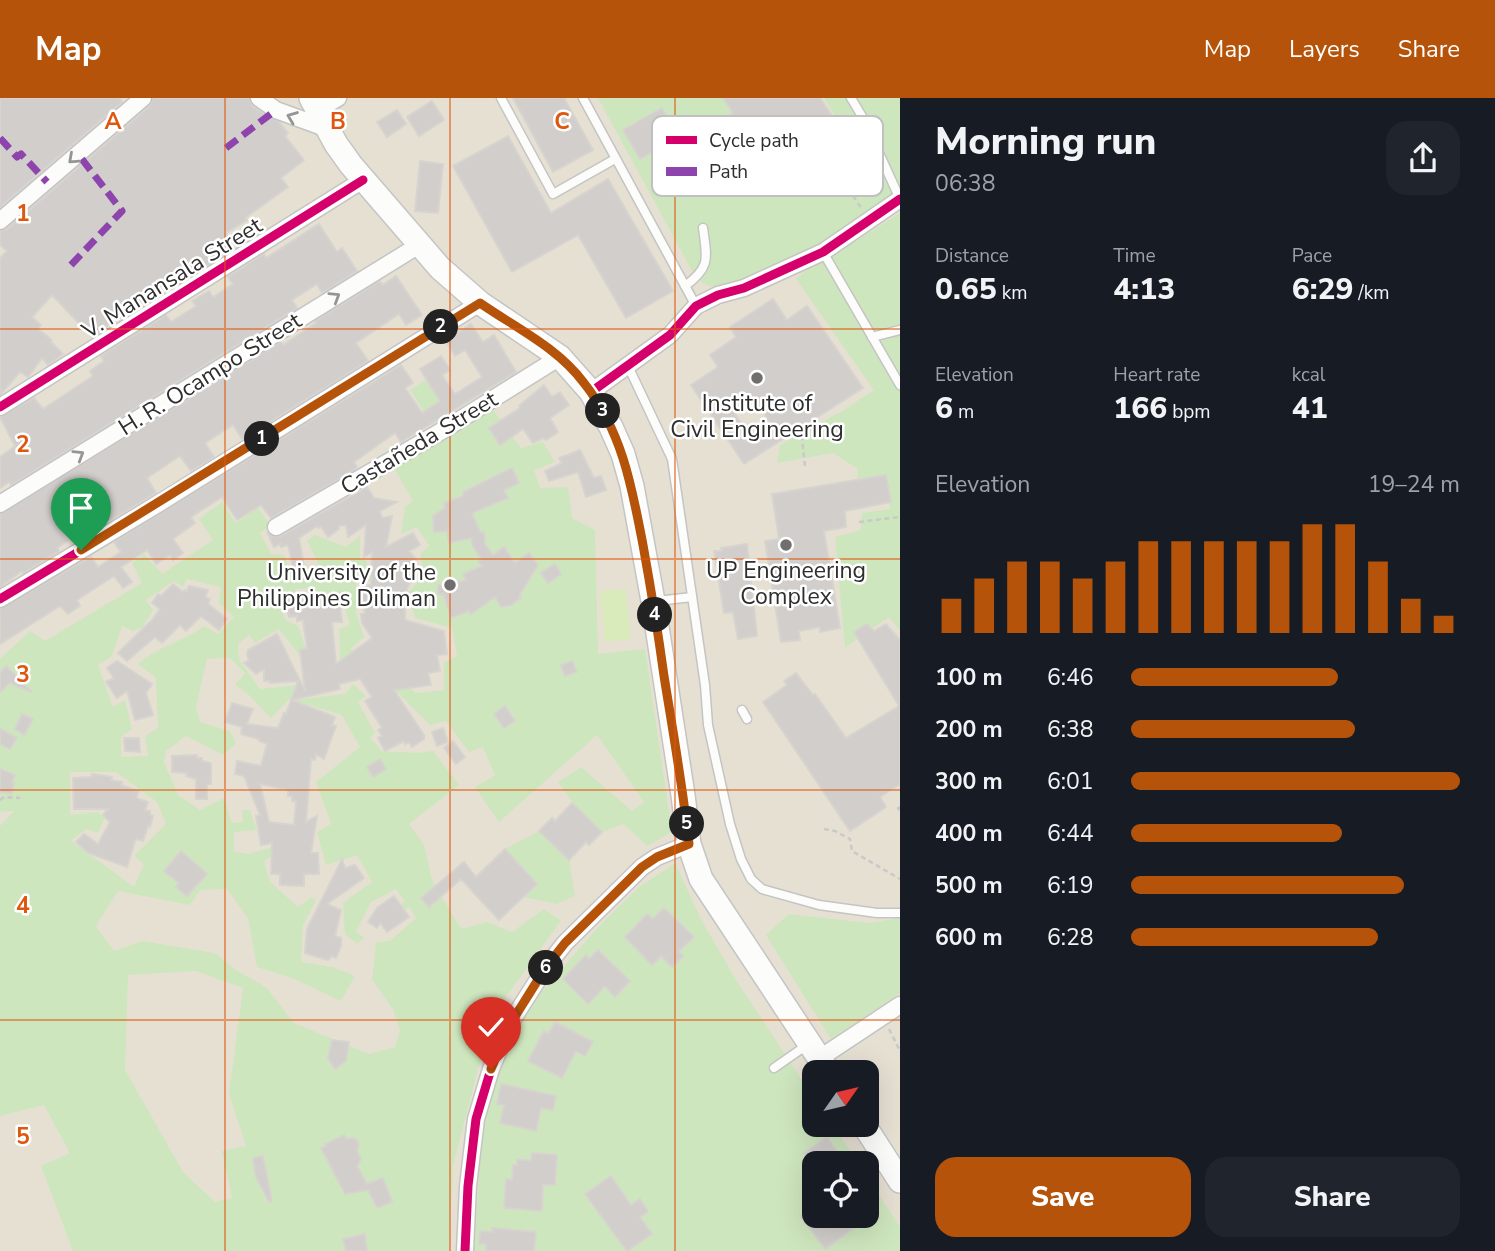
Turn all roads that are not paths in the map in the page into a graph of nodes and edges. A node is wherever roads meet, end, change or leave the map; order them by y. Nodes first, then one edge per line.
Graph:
1 (143, 98) edge
2 (259, 98) edge
3 (338, 98) edge
4 (501, 98) edge
5 (583, 98) edge
6 (851, 98) edge
7 (319, 112) edge
8 (862, 116) edge
9 (615, 159) junction
10 (883, 162) edge
11 (363, 180) junction
12 (900, 200) edge
13 (0, 221) edge
14 (704, 228) dead end
15 (419, 245) junction
16 (823, 252) junction
17 (685, 286) junction
18 (480, 303) junction
19 (696, 306) junction
20 (900, 330) edge
21 (872, 337) junction
22 (560, 357) junction
23 (628, 366) junction
24 (900, 385) edge
25 (591, 392) junction
26 (0, 407) edge
27 (0, 504) edge
28 (276, 527) dead end
29 (692, 597) junction
30 (0, 599) edge
31 (653, 601) junction
32 (742, 710) dead end
33 (747, 719) dead end
34 (689, 844) junction
35 (900, 913) edge
36 (900, 1005) edge
37 (820, 1058) edge
38 (774, 1068) dead end
39 (872, 1138) edge
40 (900, 1181) edge
41 (465, 1251) edge

1 -> 13 street
7 -> 2 street
3 - 7 street
4 - 9 lane
5 - 9 lane
6 - 8 lane
7 - 11 main road
9 - 17 lane
10 - 12 lane
11 - 15 main road
11 - 26 street, V. Manansala Street
12 - 16 street
14 - 17 lane
15 - 18 main road
27 -> 15 street, H. R. Ocampo Street
16 - 19 street
16 - 21 lane
17 - 19 lane
18 - 22 main road
18 - 30 street
19 - 23 street
20 - 21 lane
21 - 24 lane
22 - 25 main road
22 - 28 street, Castañeda Street
23 - 25 street
23 - 29 lane
25 - 31 main road
29 - 31 lane
29 - 35 lane
31 - 34 main road
32 - 33 lane
34 - 37 main road
34 - 41 street
36 - 37 street
37 - 38 lane
39 - 40 main road

